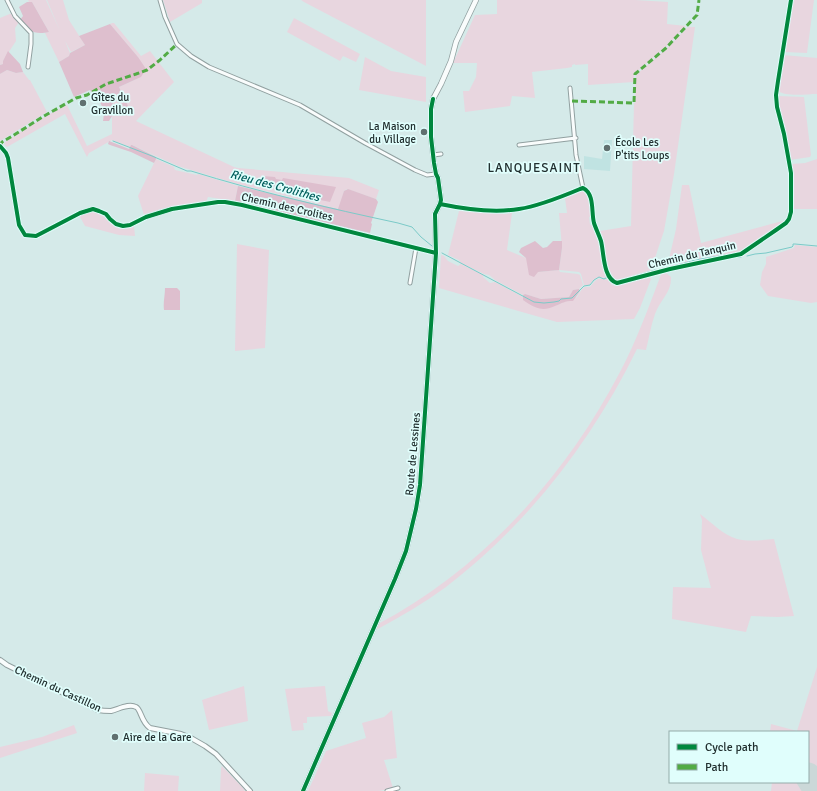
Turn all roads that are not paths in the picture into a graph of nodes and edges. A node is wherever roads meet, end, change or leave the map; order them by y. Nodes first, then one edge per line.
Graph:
1 (7, 0) edge
2 (160, 0) edge
3 (476, 0) edge
4 (792, 0) edge
5 (28, 67) dead end
6 (570, 88) dead end
7 (576, 138) junction
8 (519, 145) dead end
9 (0, 146) edge
10 (441, 154) dead end
11 (433, 155) junction
12 (436, 174) junction
13 (583, 188) junction
14 (440, 204) junction
15 (416, 248) junction
16 (436, 253) junction
17 (410, 283) dead end
18 (0, 660) edge
19 (398, 788) dead end
20 (250, 791) edge
21 (303, 791) edge
22 (387, 791) edge

1 - 5 street
2 - 12 street
3 - 11 main road, Route de Lessines
4 - 13 street, Chemin du Tanquin
6 - 7 street
7 - 8 street
7 - 13 street
9 - 15 street, Chemin des Crolites
10 - 11 street
11 - 12 main road, Route de Lessines
12 - 14 main road, Route de Lessines
13 - 14 street
14 - 16 main road, Route de Lessines
15 - 16 street, Chemin des Crolites
15 - 17 street
16 - 21 main road, Route de Lessines
18 - 20 street, Chemin du Castillon
19 - 22 street

